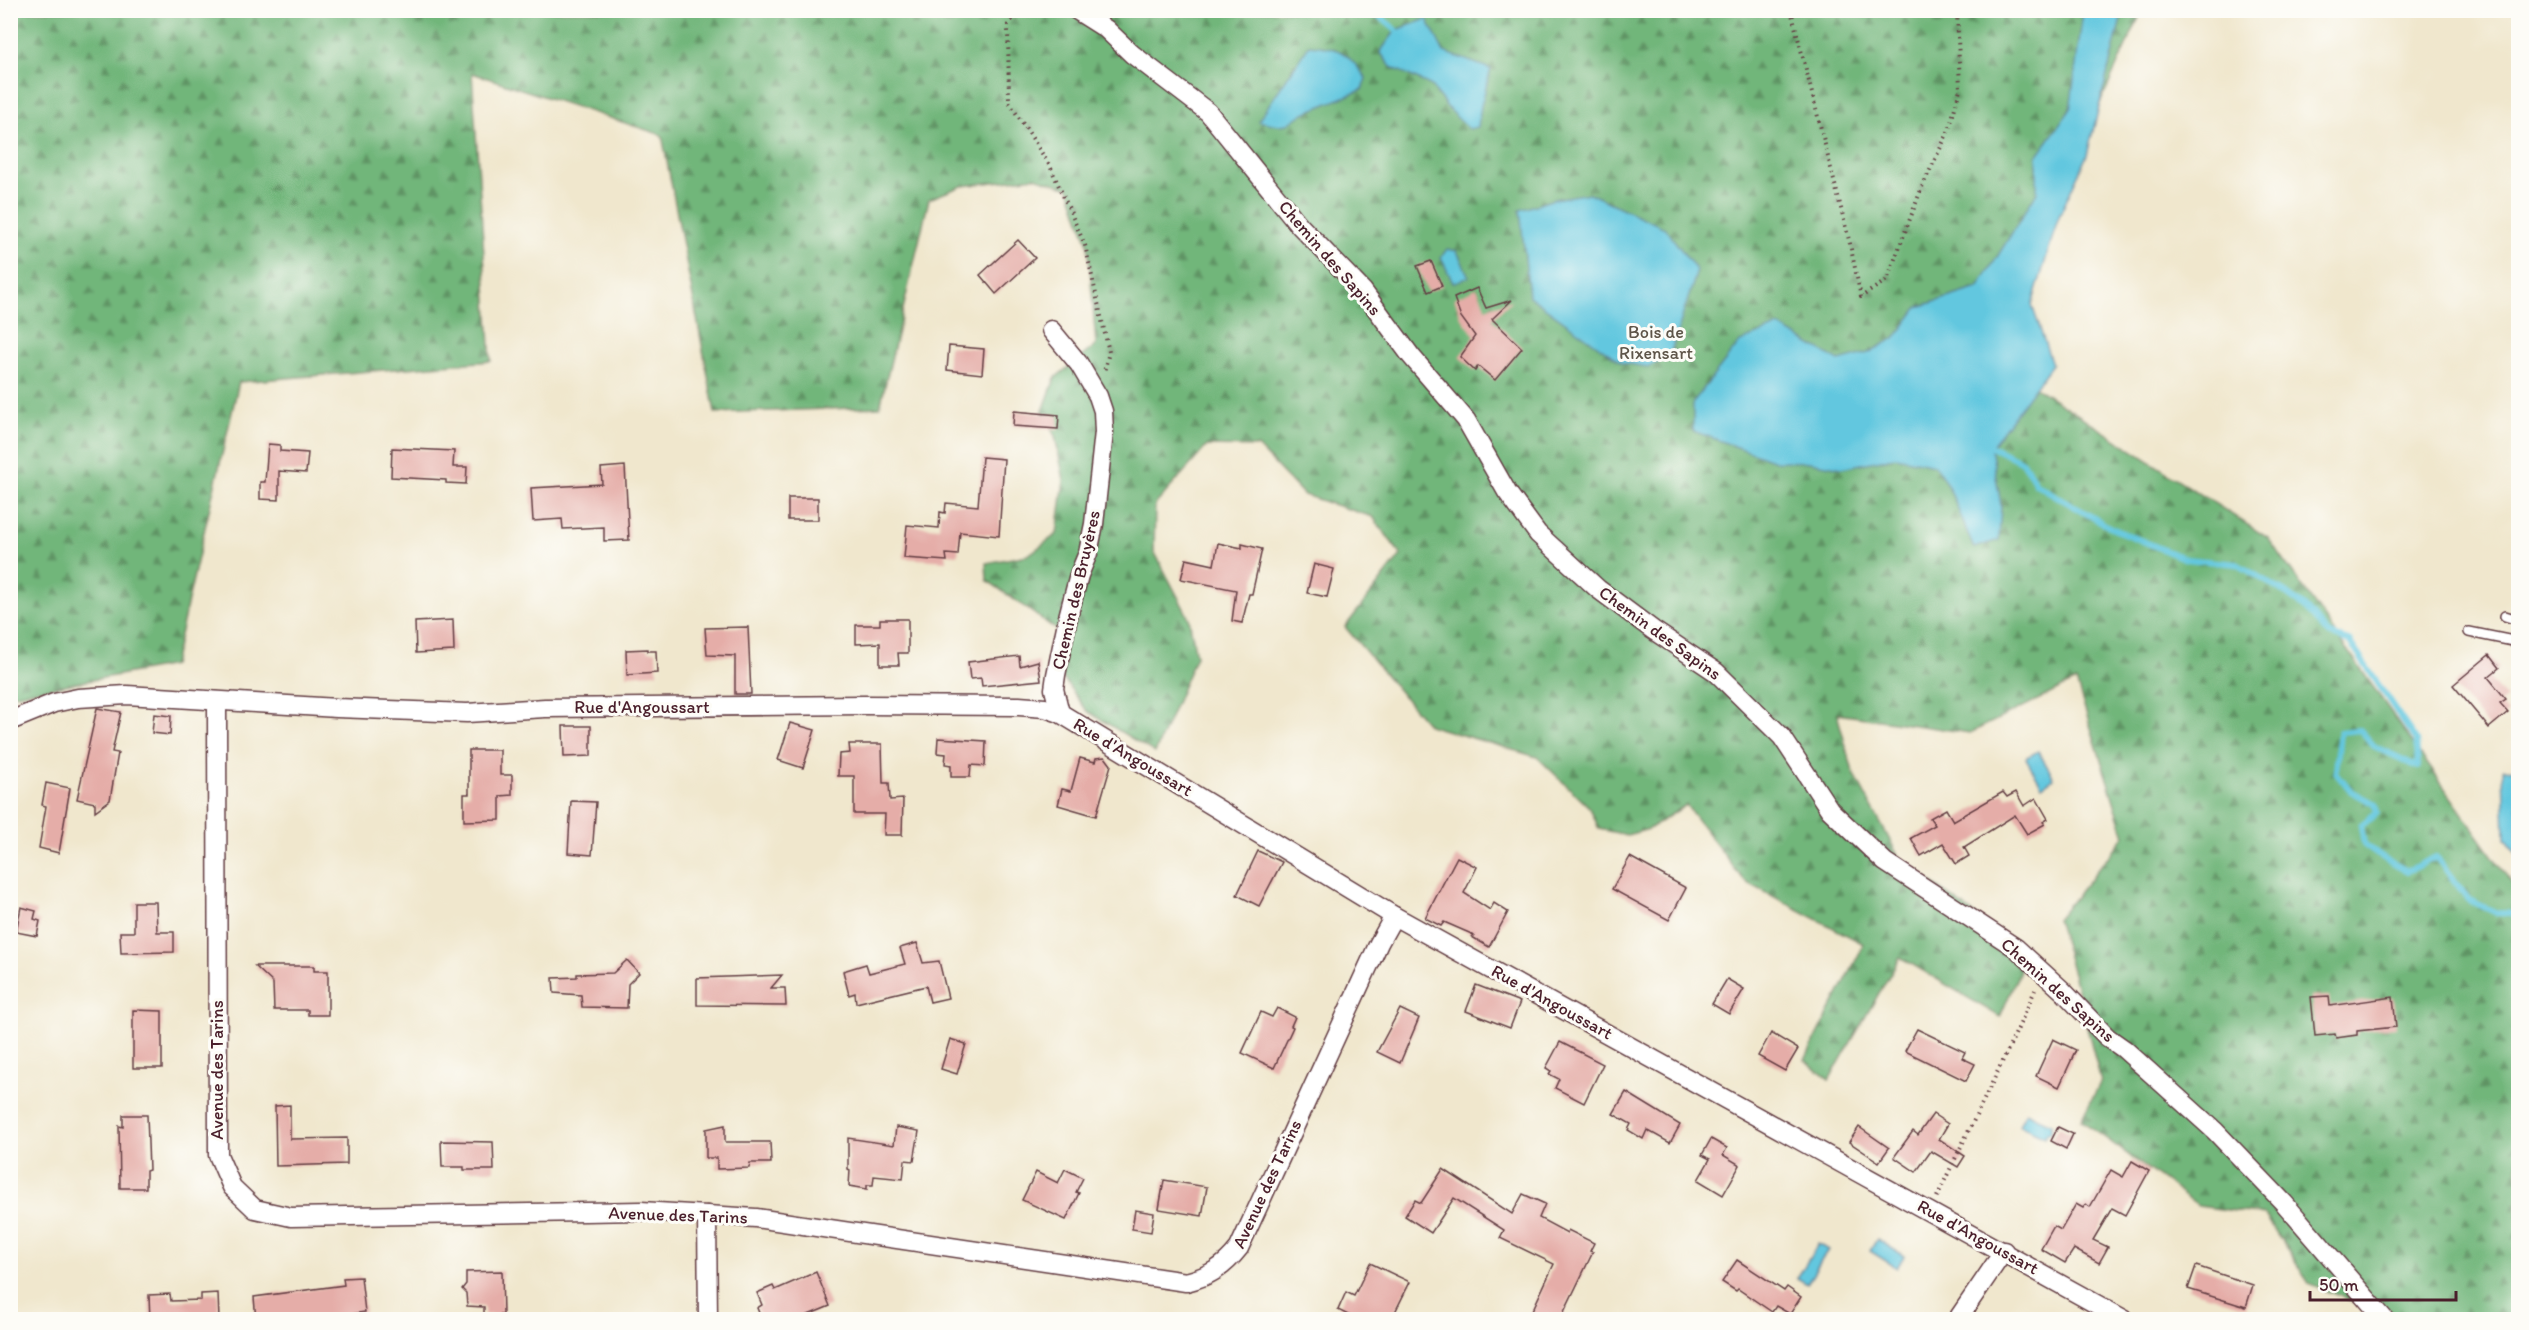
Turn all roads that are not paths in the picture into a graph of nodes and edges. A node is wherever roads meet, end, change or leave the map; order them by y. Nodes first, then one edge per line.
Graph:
1 (1076, 10) edge
2 (1051, 330) dead end
3 (2505, 616) dead end
4 (2518, 620) edge
5 (2469, 632) dead end
6 (2518, 642) edge
7 (217, 701) junction
8 (1060, 713) junction
9 (10, 721) edge
10 (1394, 916) junction
11 (707, 1215) junction
12 (2004, 1251) junction
13 (708, 1320) edge
14 (1957, 1320) edge
15 (2125, 1320) edge
16 (2385, 1320) edge

1 - 16 street, Chemin des Sapins
2 - 8 street, Chemin des Bruyères
3 - 4 lane
5 - 6 lane
7 - 8 street, Rue d'Angoussart
7 - 9 street, Rue d'Angoussart
7 - 11 street, Avenue des Tarins
8 - 10 street, Rue d'Angoussart
10 - 11 street, Avenue des Tarins
10 - 12 street, Rue d'Angoussart
11 - 13 street
12 - 14 street
12 - 15 street, Rue d'Angoussart

